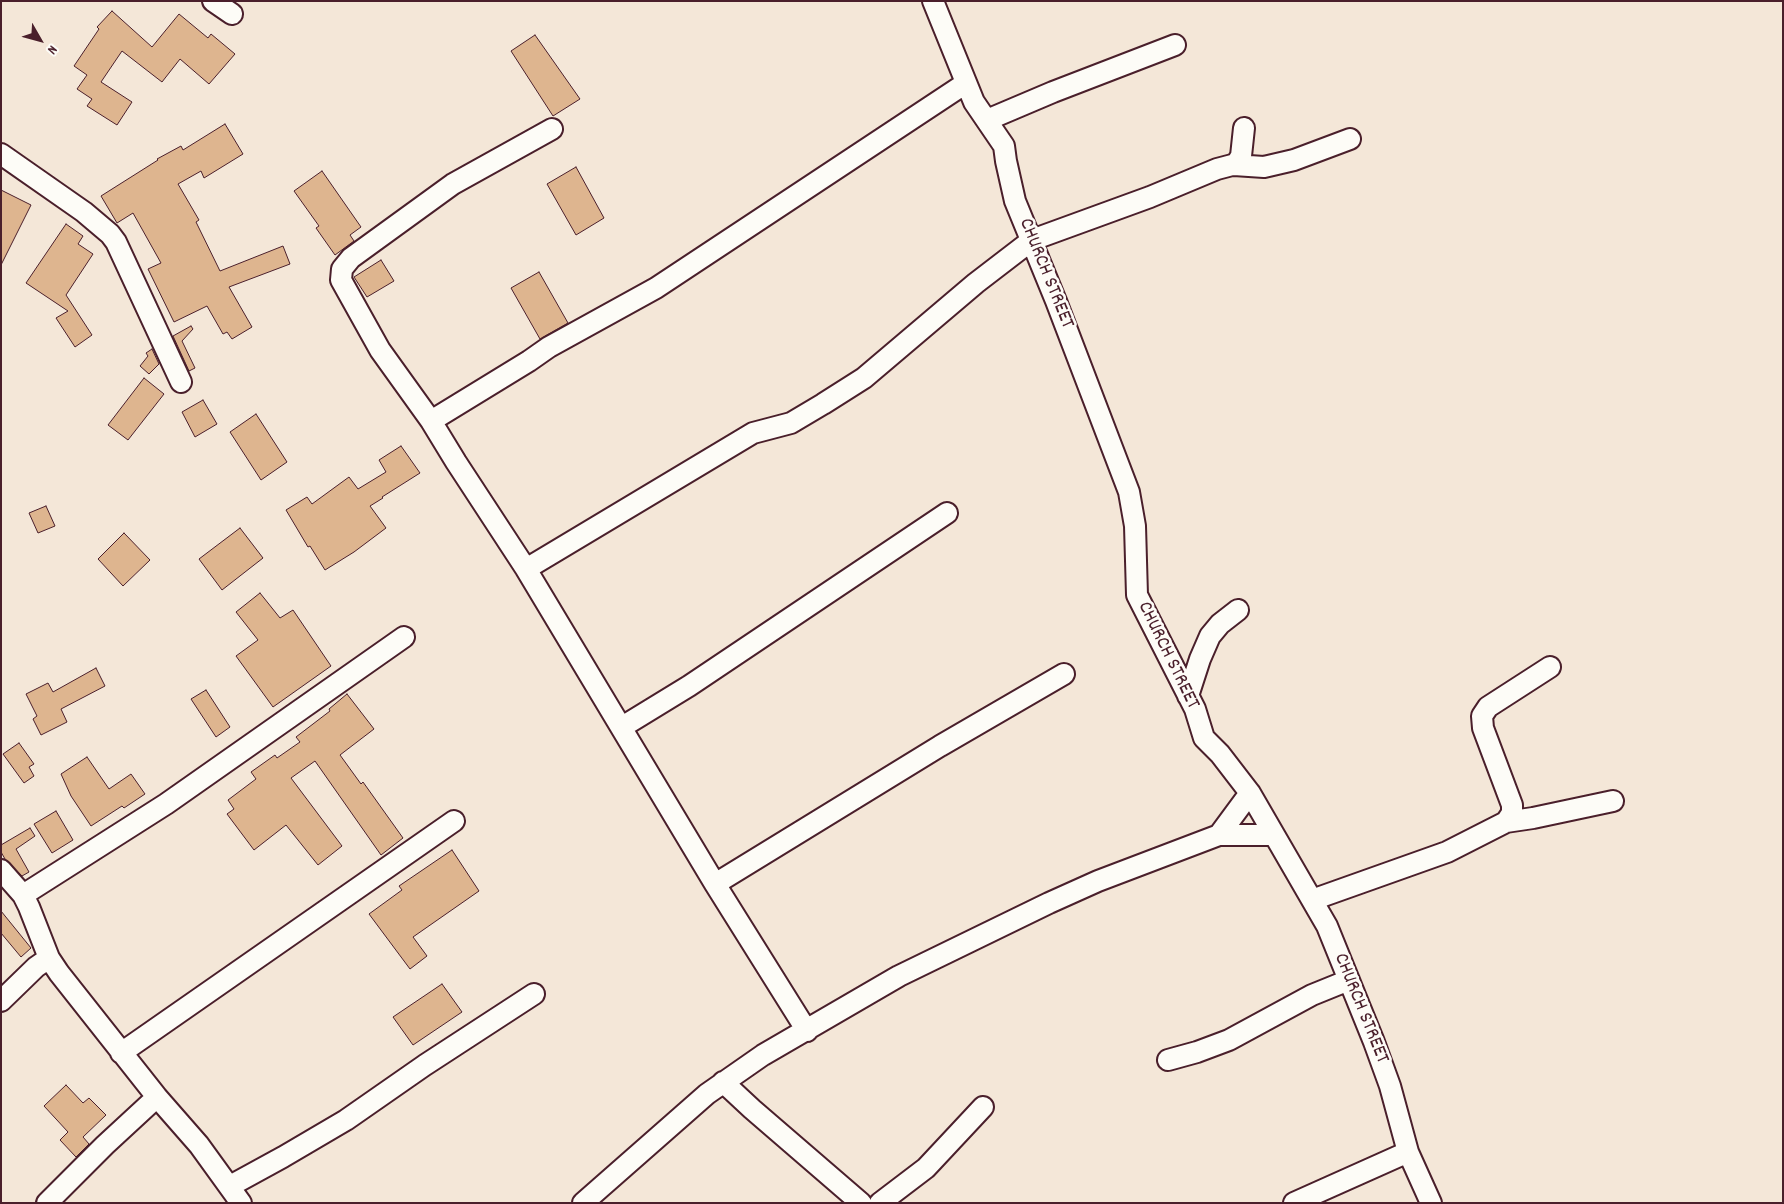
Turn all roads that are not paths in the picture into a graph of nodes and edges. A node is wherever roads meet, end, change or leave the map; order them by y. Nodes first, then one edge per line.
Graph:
1 (213, 1) edge
2 (934, 1) edge
3 (232, 14) dead end
4 (1175, 46) dead end
5 (966, 83) junction
6 (987, 120) junction
7 (1244, 128) dead end
8 (552, 129) dead end
9 (1350, 139) dead end
10 (1, 154) edge
11 (1234, 165) junction
12 (1032, 240) junction
13 (181, 382) dead end
14 (431, 421) junction
15 (947, 513) dead end
16 (526, 569) junction
17 (1238, 610) dead end
18 (404, 638) dead end
19 (1550, 667) dead end
20 (1064, 674) dead end
21 (1188, 696) junction
22 (622, 727) junction
23 (1250, 793) junction
24 (1613, 801) dead end
25 (454, 821) dead end
26 (1506, 822) junction
27 (1219, 835) junction
28 (1274, 835) junction
29 (1, 870) edge
30 (714, 884) junction
31 (22, 895) junction
32 (1312, 900) junction
33 (49, 958) junction
34 (1349, 980) junction
35 (534, 994) dead end
36 (1, 1001) edge
37 (807, 1031) junction
38 (121, 1053) junction
39 (1168, 1060) dead end
40 (723, 1082) junction
41 (157, 1098) junction
42 (984, 1107) dead end
43 (1408, 1152) junction
44 (230, 1186) junction
45 (47, 1203) edge
46 (241, 1203) edge
47 (583, 1203) edge
48 (861, 1203) edge
49 (880, 1203) edge
50 (1294, 1203) edge
51 (1431, 1203) edge

1 - 3 street
2 - 5 street, CHURCH STREET
4 - 6 street
5 - 6 street, CHURCH STREET
5 - 14 street
6 - 12 street, CHURCH STREET
7 - 11 street
8 - 14 street
9 - 11 street
10 - 13 street
11 - 12 street
12 - 16 street
12 - 21 street, CHURCH STREET
14 - 16 street
15 - 22 street
16 - 22 street
17 - 21 street
18 - 31 street
19 - 26 street
20 - 30 street
21 - 23 street, CHURCH STREET
22 - 30 street
23 - 27 street
23 - 28 street, CHURCH STREET
24 - 26 street
25 - 38 street
26 - 32 street
27 - 28 street
27 - 37 street
28 - 32 street, CHURCH STREET
29 - 31 street
30 - 37 street
31 - 33 street
32 - 34 street, CHURCH STREET
33 - 36 street
33 - 38 street
34 - 39 street
34 - 43 street, CHURCH STREET
35 - 44 street
37 - 40 street
38 - 41 street
40 - 47 street
40 - 48 street
41 - 44 street
41 - 45 street
42 - 49 street
43 - 50 street
43 - 51 street, CHURCH STREET
44 - 46 street

